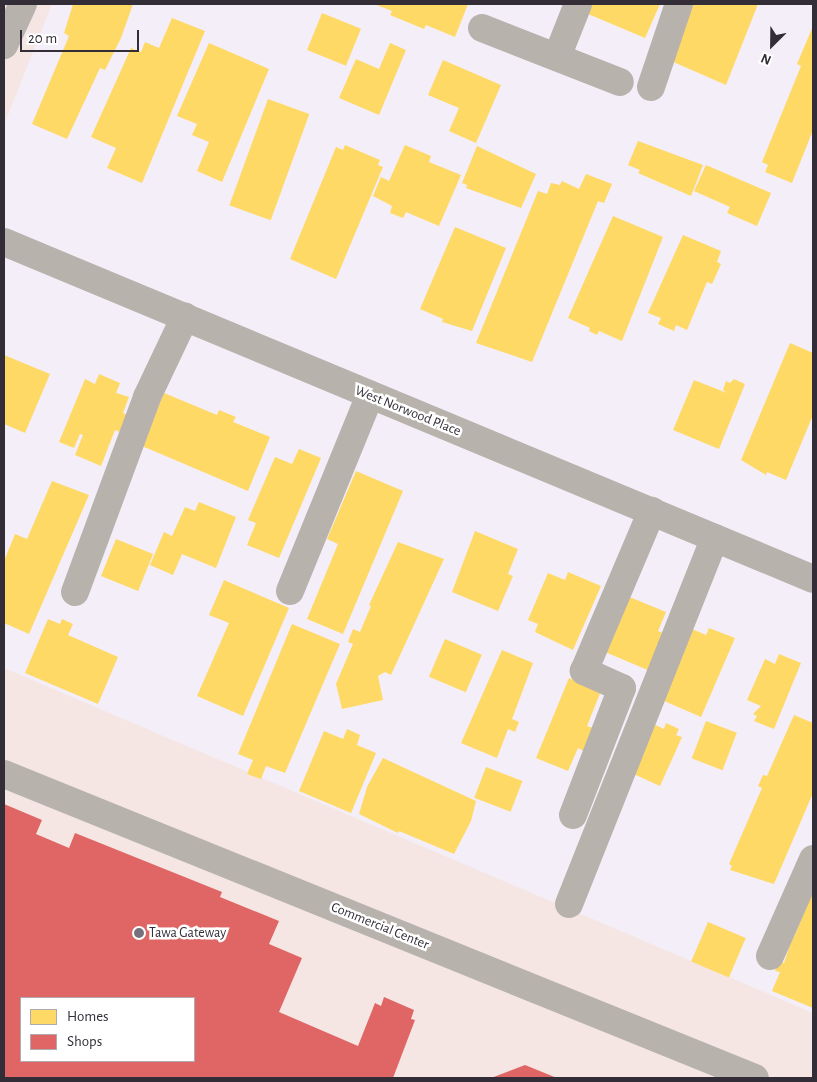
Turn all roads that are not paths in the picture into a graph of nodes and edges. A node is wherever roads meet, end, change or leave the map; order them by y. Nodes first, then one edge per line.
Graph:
1 (23, 4) edge
2 (578, 4) edge
3 (679, 4) edge
4 (482, 28) dead end
5 (4, 45) edge
6 (557, 57) junction
7 (620, 82) dead end
8 (651, 87) dead end
9 (4, 242) edge
10 (185, 317) junction
11 (370, 395) junction
12 (652, 511) junction
13 (715, 538) junction
14 (813, 579) edge
15 (290, 591) dead end
16 (76, 592) dead end
17 (4, 774) edge
18 (572, 815) dead end
19 (813, 859) edge
20 (569, 904) dead end
21 (770, 956) dead end
22 (755, 1078) edge

1 - 5 street
2 - 6 street
3 - 8 street
4 - 6 street
6 - 7 street
9 - 10 street, West Norwood Place
10 - 11 street, West Norwood Place
10 - 16 street
11 - 12 street, West Norwood Place
11 - 15 street
12 - 13 street, West Norwood Place
12 - 18 street
13 - 14 street, West Norwood Place
13 - 20 street
17 - 22 street, Commercial Center
19 - 21 street

